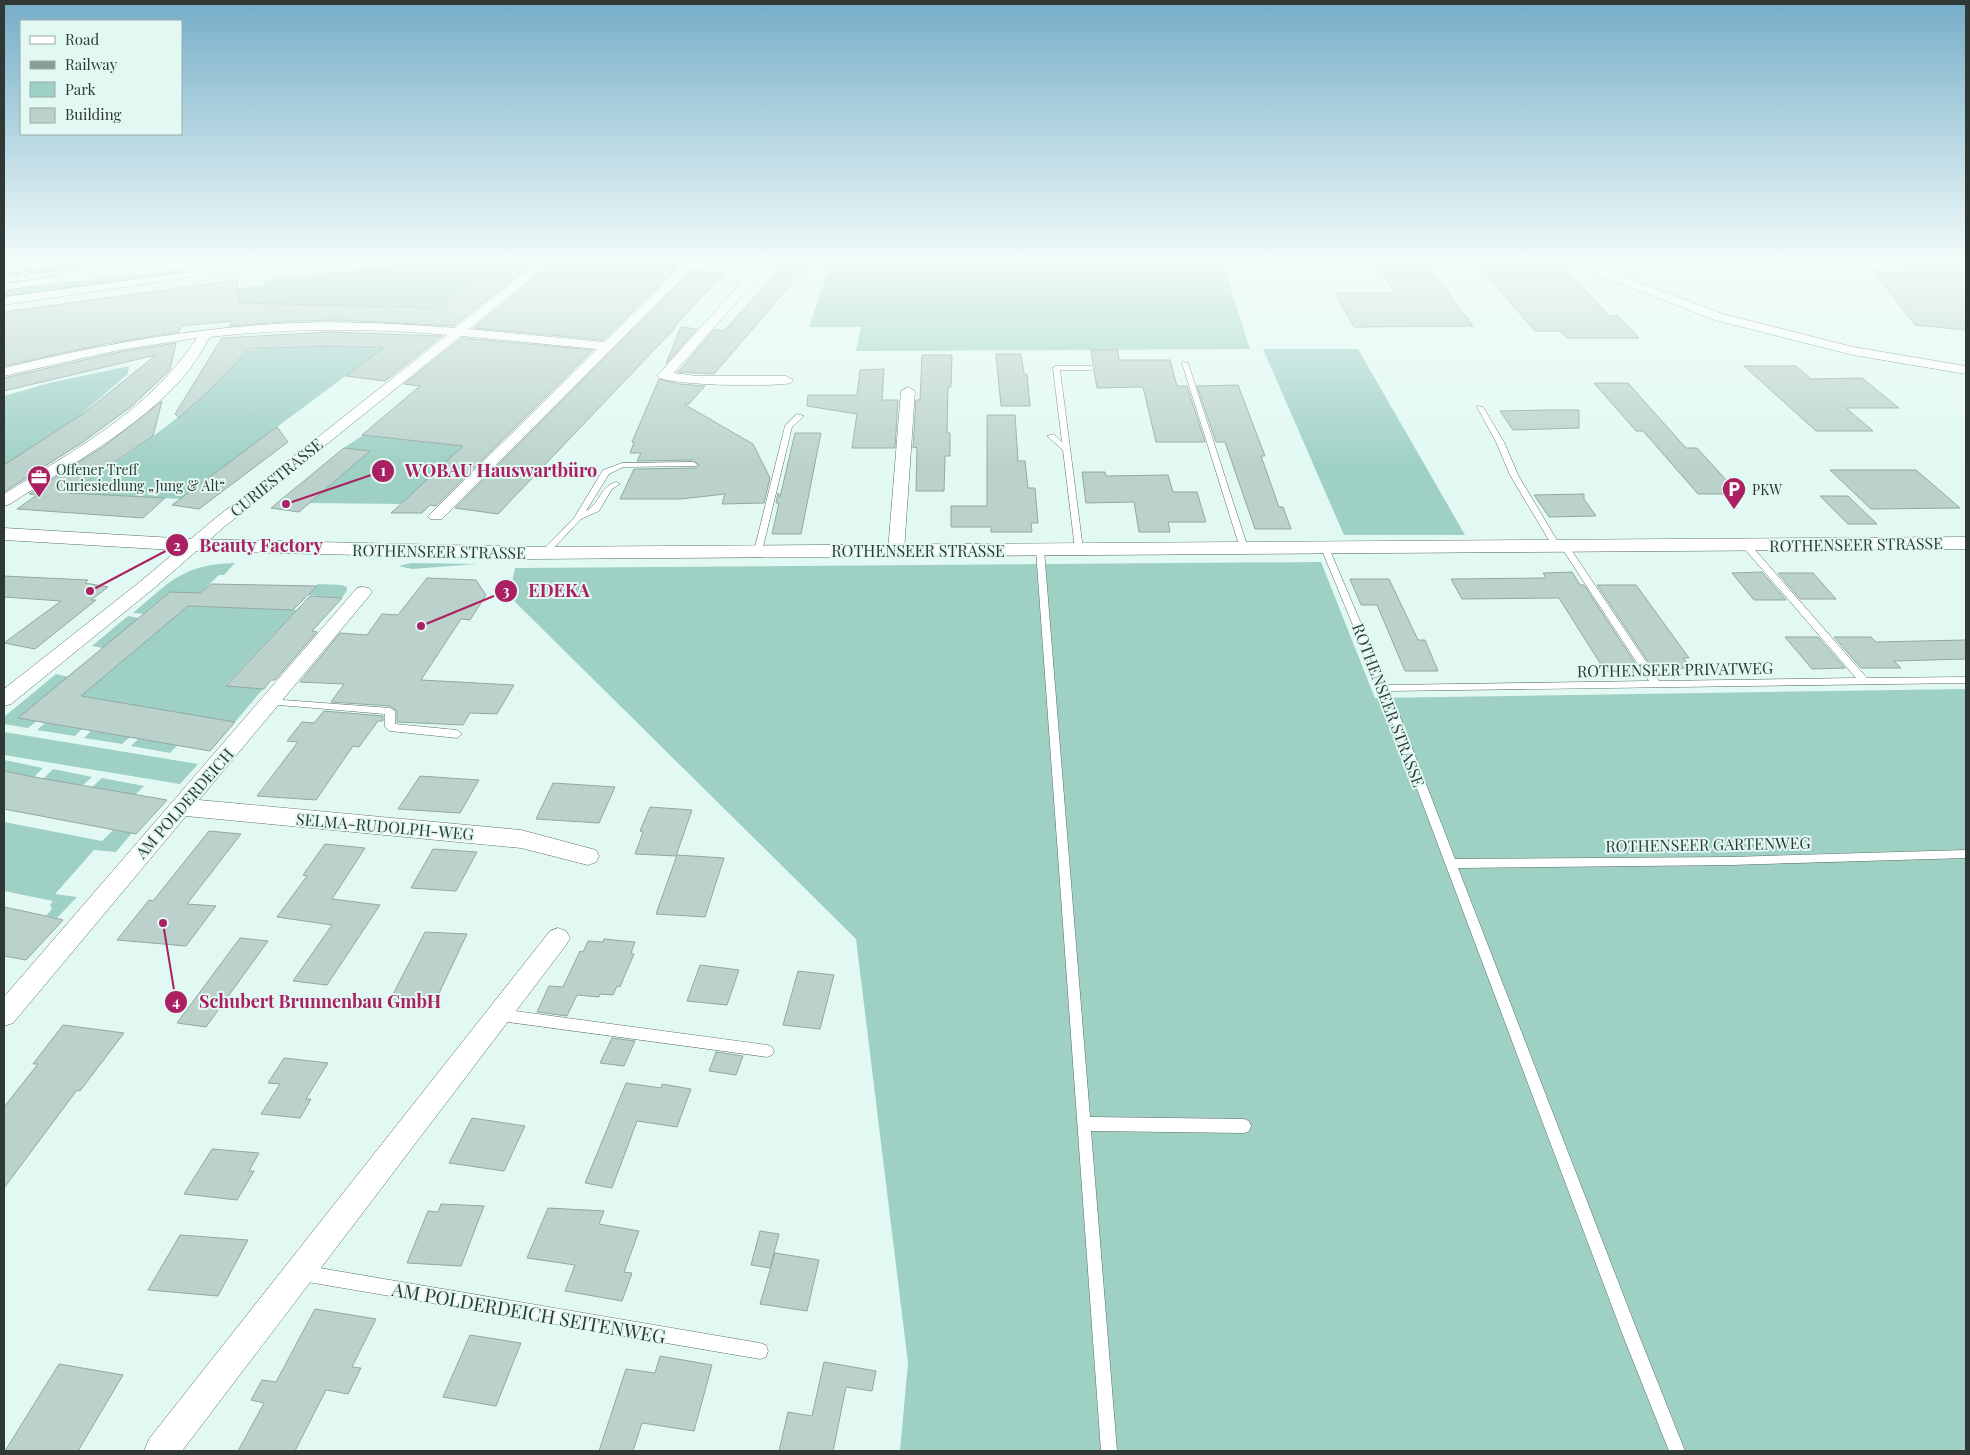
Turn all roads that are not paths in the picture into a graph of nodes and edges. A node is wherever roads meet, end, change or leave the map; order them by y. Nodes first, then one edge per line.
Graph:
1 (266, 330) edge
2 (427, 330) edge
3 (459, 330) edge
4 (622, 330) edge
5 (705, 330) edge
6 (1771, 330) edge
7 (456, 332) junction
8 (206, 334) junction
9 (605, 346) junction
10 (1185, 363) dead end
11 (1091, 368) dead end
12 (1966, 370) edge
13 (4, 372) edge
14 (786, 380) dead end
15 (908, 391) dead end
16 (1480, 407) dead end
17 (800, 416) dead end
18 (1051, 436) dead end
19 (1067, 450) junction
20 (693, 464) dead end
21 (616, 484) dead end
22 (4, 501) edge
23 (436, 516) dead end
24 (577, 519) junction
25 (4, 534) edge
26 (1966, 543) edge
27 (191, 545) junction
28 (1746, 546) junction
29 (1561, 547) junction
30 (1244, 548) junction
31 (1325, 548) junction
32 (1078, 549) junction
33 (1040, 550) junction
34 (758, 551) junction
35 (896, 551) junction
36 (544, 553) junction
37 (364, 592) dead end
38 (1966, 680) edge
39 (1864, 681) junction
40 (1656, 684) junction
41 (1384, 688) junction
42 (4, 699) edge
43 (270, 702) junction
44 (457, 734) dead end
45 (181, 806) junction
46 (1966, 854) edge
47 (588, 856) dead end
48 (1450, 864) junction
49 (558, 938) dead end
50 (4, 1014) edge
51 (499, 1015) junction
52 (766, 1051) dead end
53 (1083, 1124) junction
54 (1244, 1126) dead end
55 (298, 1273) junction
56 (760, 1351) dead end
57 (162, 1451) edge
58 (1109, 1451) edge
59 (1678, 1451) edge

1 - 8 street
2 - 7 street
3 - 7 street, CURIESTRASSE
4 - 9 street
5 - 14 street
6 - 12 street
7 - 9 street
7 - 27 street, CURIESTRASSE
8 - 13 street
8 - 22 street
9 - 23 street
10 - 30 lane
11 - 19 lane
15 - 35 street
16 - 29 lane
17 - 34 lane
18 - 19 lane
19 - 32 lane
20 - 24 lane, ROTHENSEER STRASSE
21 - 24 lane
24 - 36 lane, ROTHENSEER STRASSE
25 - 27 street, ROTHENSEER STRASSE
26 - 28 street, ROTHENSEER STRASSE
27 - 36 street, ROTHENSEER STRASSE
27 - 42 street, CURIESTRASSE
28 - 29 street, ROTHENSEER STRASSE
28 - 39 lane, ROTHENSEER STRASSE
29 - 31 street, ROTHENSEER STRASSE
29 - 40 lane
30 - 31 street, ROTHENSEER STRASSE
30 - 32 street, ROTHENSEER STRASSE
31 - 41 lane, ROTHENSEER STRASSE
32 - 33 street, ROTHENSEER STRASSE
33 - 35 street, ROTHENSEER STRASSE
33 - 53 lane
34 - 35 street, ROTHENSEER STRASSE
34 - 36 street, ROTHENSEER STRASSE
37 - 43 street, AM POLDERDEICH
38 - 39 lane, ROTHENSEER PRIVATWEG
39 - 40 lane, ROTHENSEER PRIVATWEG
40 - 41 lane, ROTHENSEER PRIVATWEG
41 - 48 lane, ROTHENSEER STRASSE
43 - 44 lane
43 - 45 street, AM POLDERDEICH
45 - 47 street, SELMA-RUDOLPH-WEG
45 - 50 street, AM POLDERDEICH
46 - 48 lane, ROTHENSEER GARTENWEG
48 - 59 lane, ROTHENSEER STRASSE
49 - 51 street
51 - 52 lane
51 - 55 street
53 - 54 lane
53 - 58 lane
55 - 56 lane, AM POLDERDEICH SEITENWEG
55 - 57 street

